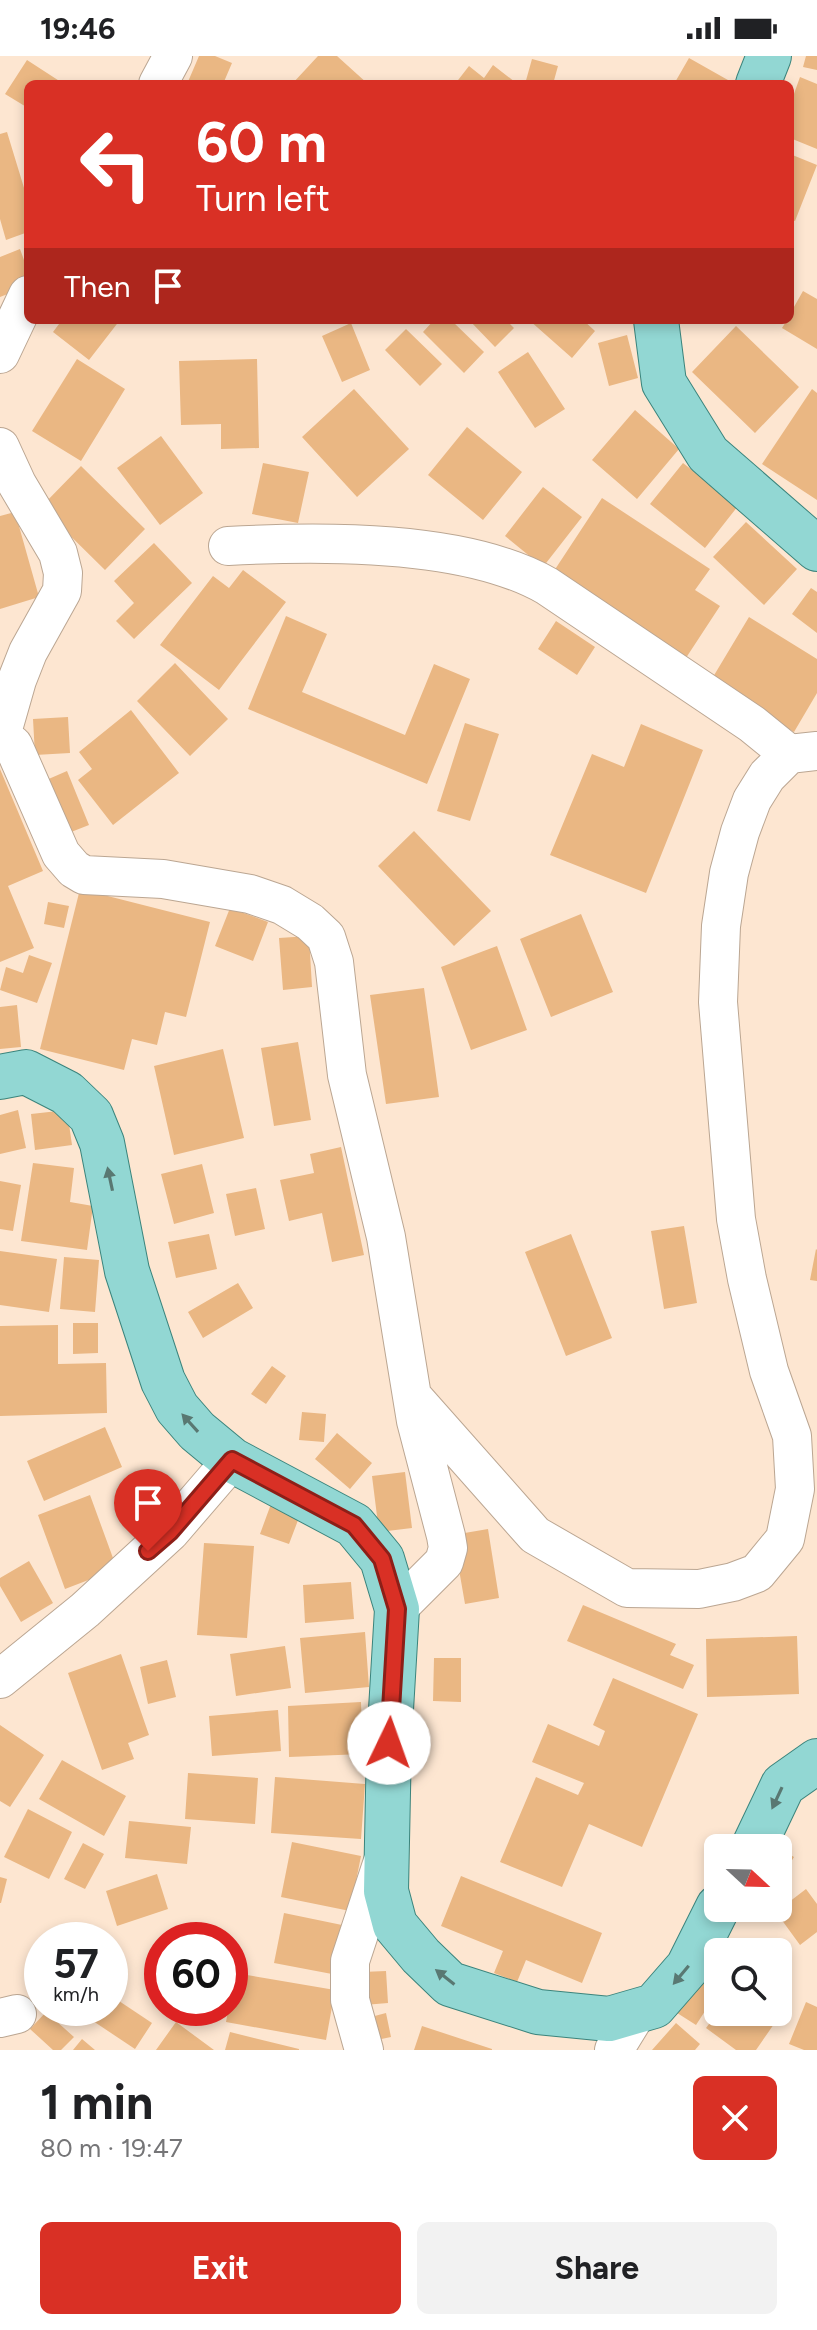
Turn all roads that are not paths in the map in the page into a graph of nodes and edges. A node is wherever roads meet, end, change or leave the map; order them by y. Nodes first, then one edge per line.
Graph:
1 (173, 56) edge
2 (769, 56) edge
3 (160, 80) edge
4 (760, 80) edge
5 (24, 303) edge
6 (657, 324) edge
7 (0, 354) edge
8 (0, 447) edge
9 (228, 546) dead end
10 (817, 549) edge
11 (0, 736) edge
12 (803, 752) edge
13 (0, 1077) edge
14 (412, 1396) junction
15 (232, 1460) junction
16 (397, 1609) junction
17 (0, 1679) edge
18 (817, 1761) edge
19 (760, 1834) edge
20 (387, 1848) junction
21 (710, 1922) edge
22 (638, 2011) junction
23 (364, 2050) edge
24 (614, 2050) edge

1 - 3 street
2 - 4 main road
5 - 7 street
6 - 10 main road
8 - 11 street
9 - 12 street
11 - 14 street
12 - 14 street
15 -> 13 main road
14 - 16 street
15 - 16 main road
15 - 17 street
16 - 20 main road
18 -> 19 main road
22 -> 20 main road
20 - 23 street
21 -> 22 main road
22 - 24 street

